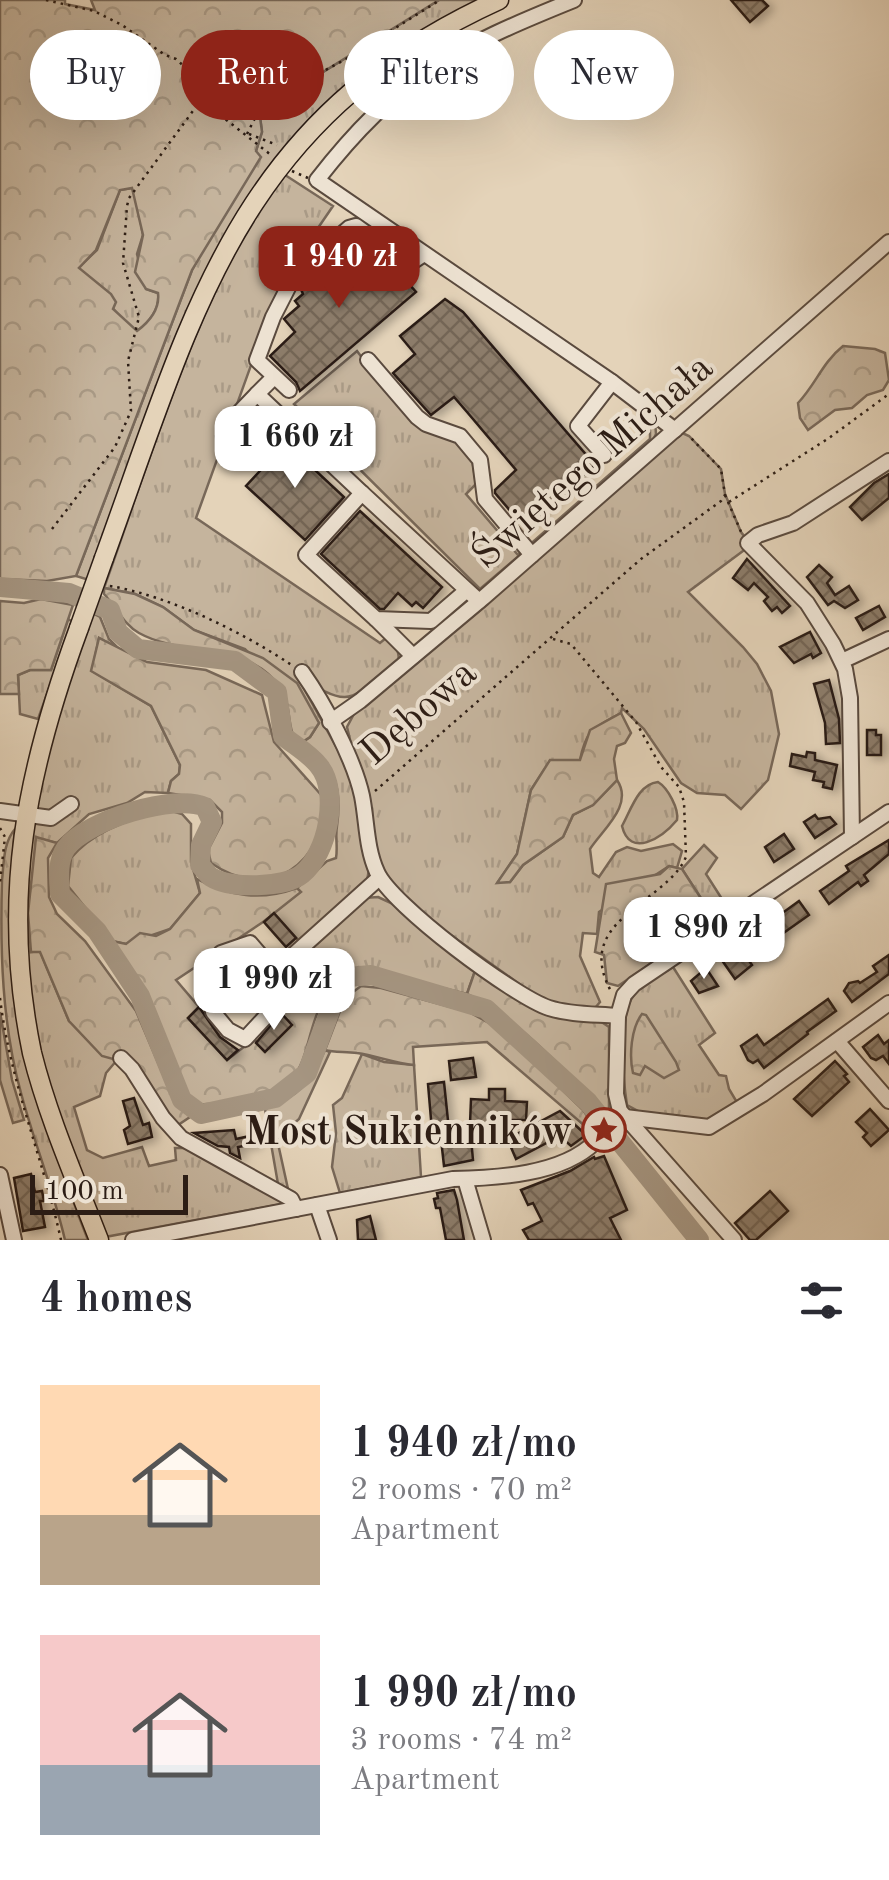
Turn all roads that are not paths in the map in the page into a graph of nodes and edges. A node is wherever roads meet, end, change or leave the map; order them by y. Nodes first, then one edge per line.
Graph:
1 (499, 0) edge
2 (574, 0) edge
3 (889, 242) edge
4 (424, 254) junction
5 (368, 360) dead end
6 (274, 377) junction
7 (612, 382) junction
8 (289, 390) dead end
9 (258, 394) junction
10 (234, 419) dead end
11 (675, 430) junction
12 (604, 455) dead end
13 (889, 460) edge
14 (362, 492) junction
15 (532, 555) junction
16 (473, 596) junction
17 (376, 619) junction
18 (889, 640) edge
19 (413, 656) junction
20 (842, 661) junction
21 (302, 672) road end
22 (330, 722) junction
23 (71, 804) dead end
24 (0, 811) edge
25 (889, 812) edge
26 (22, 815) junction
27 (852, 837) junction
28 (380, 878) junction
29 (272, 974) junction
30 (231, 986) junction
31 (889, 1003) edge
32 (620, 1009) junction
33 (837, 1041) junction
34 (121, 1058) dead end
35 (889, 1102) edge
36 (619, 1116) junction
37 (0, 1175) edge
38 (465, 1179) junction
39 (317, 1206) junction
40 (296, 1209) junction
41 (731, 1239) edge
42 (14, 1240) edge
43 (98, 1240) edge
44 (132, 1240) edge
45 (329, 1240) edge
46 (483, 1240) edge

1 - 26 main road, bridge
2 - 4 street
3 - 11 street, Świętego Michała
4 - 6 street
4 - 7 street
5 - 15 street
6 - 8 street
6 - 9 street
7 - 11 street
7 - 12 street
9 - 10 street
9 - 14 street
11 - 15 street, Świętego Michała
13 - 20 street
14 - 16 street
14 - 17 street
15 - 16 street, Świętego Michała
16 - 17 street
16 - 19 street, Świętego Michała
17 - 19 street
18 - 20 street
19 - 22 street, Świętego Michała
20 - 27 street
21 - 22 street
22 - 28 street, Dębowa
23 - 26 street
24 - 26 street
25 - 27 street
26 - 43 main road
27 - 32 street
28 - 29 street
28 - 32 street, Dębowa
29 - 30 street
29 - 30 street
29 - 30 street
31 - 33 street
32 - 36 street
33 - 35 street
33 - 36 street
34 - 40 street
36 - 38 street
36 - 41 street
37 - 42 street
38 - 39 street
38 - 46 street
39 - 40 street
39 - 45 street
40 - 44 street

